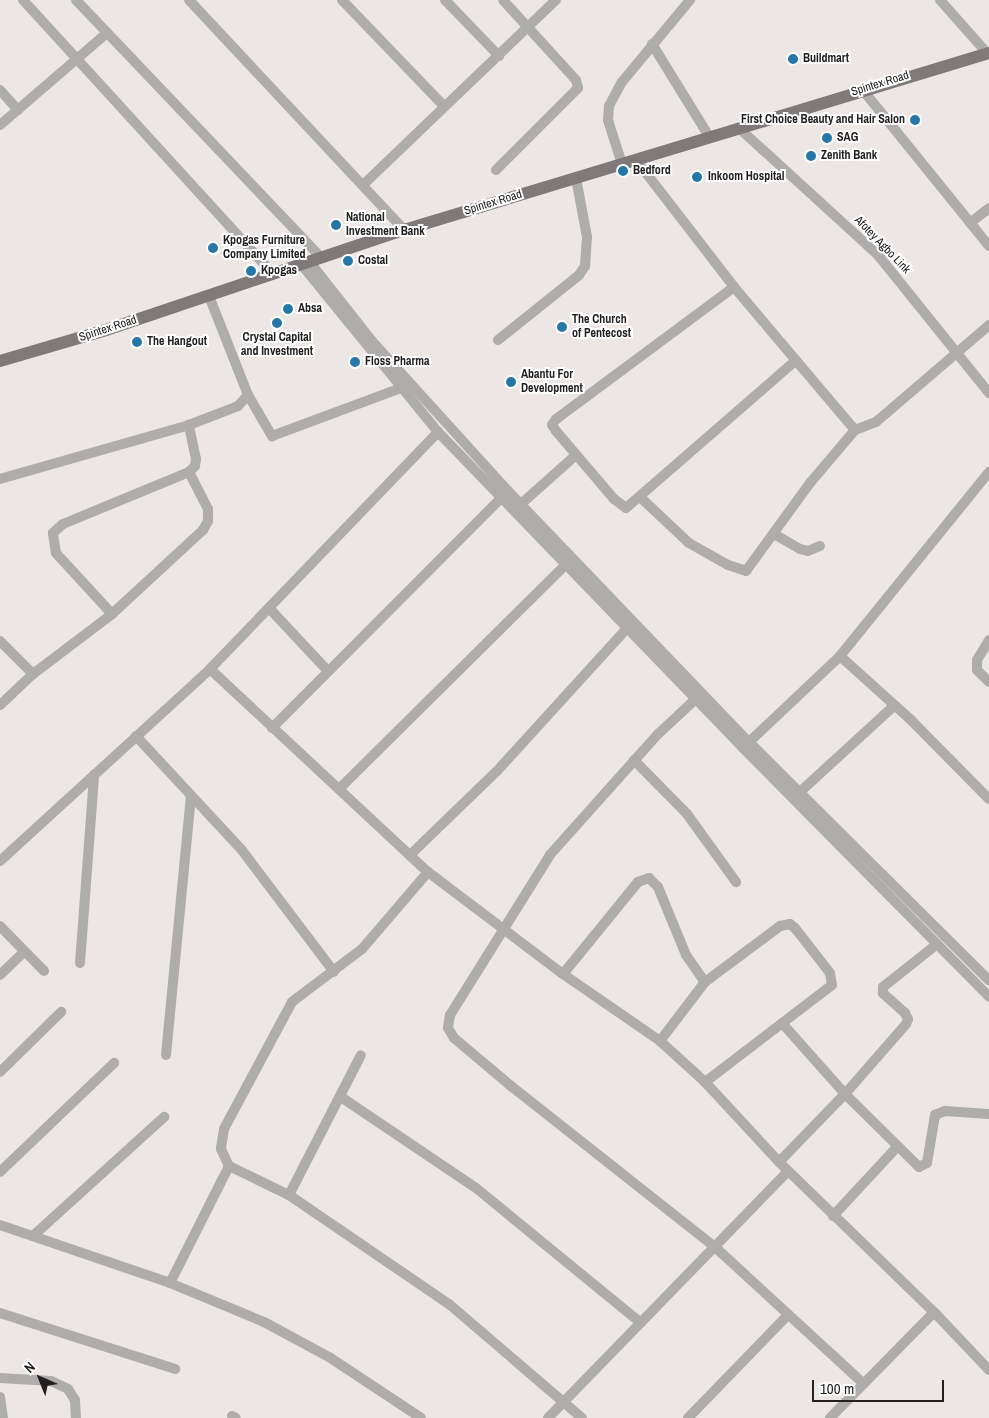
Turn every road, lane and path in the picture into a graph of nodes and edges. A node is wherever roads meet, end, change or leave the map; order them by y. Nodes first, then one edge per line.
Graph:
1 (23, 0) edge
2 (76, 0) edge
3 (189, 0) edge
4 (342, 0) edge
5 (445, 0) edge
6 (503, 0) edge
7 (556, 0) edge
8 (940, 0) edge
9 (685, 2) edge
10 (529, 27) junction
11 (107, 33) junction
12 (652, 44) junction
13 (988, 53) edge
14 (499, 56) junction
15 (77, 59) junction
16 (862, 89) junction
17 (0, 90) edge
18 (444, 106) junction
19 (18, 110) junction
20 (0, 125) edge
21 (740, 128) junction
22 (710, 138) junction
23 (636, 160) junction
24 (622, 164) junction
25 (496, 170) dead end
26 (576, 178) junction
27 (364, 184) junction
28 (989, 208) edge
29 (970, 223) junction
30 (404, 230) junction
31 (989, 246) edge
32 (321, 257) junction
33 (305, 263) junction
34 (273, 274) junction
35 (734, 287) junction
36 (208, 296) junction
37 (989, 325) edge
38 (498, 340) dead end
39 (956, 351) junction
40 (0, 361) edge
41 (795, 361) junction
42 (401, 388) junction
43 (989, 393) edge
44 (248, 395) junction
45 (190, 425) junction
46 (855, 430) junction
47 (438, 432) junction
48 (576, 455) junction
49 (189, 472) junction
50 (989, 472) edge
51 (0, 479) edge
52 (502, 497) junction
53 (640, 497) junction
54 (521, 504) junction
55 (774, 534) junction
56 (820, 546) dead end
57 (567, 563) junction
58 (269, 608) junction
59 (112, 614) junction
60 (628, 627) junction
61 (989, 640) edge
62 (0, 641) edge
63 (840, 656) junction
64 (210, 669) junction
65 (327, 670) junction
66 (33, 674) junction
67 (989, 682) edge
68 (699, 695) junction
69 (0, 705) edge
70 (895, 705) junction
71 (272, 728) junction
72 (136, 736) junction
73 (746, 745) junction
74 (634, 760) junction
75 (94, 775) junction
76 (339, 788) junction
77 (801, 791) junction
78 (191, 795) junction
79 (989, 798) edge
80 (410, 855) junction
81 (0, 861) edge
82 (428, 872) junction
83 (736, 882) dead end
84 (0, 926) edge
85 (505, 932) junction
86 (937, 944) junction
87 (24, 952) junction
88 (80, 963) dead end
89 (44, 971) dead end
90 (334, 972) junction
91 (563, 974) junction
92 (0, 975) edge
93 (989, 980) edge
94 (705, 982) junction
95 (989, 997) edge
96 (61, 1012) dead end
97 (782, 1023) junction
98 (660, 1041) junction
99 (166, 1055) dead end
100 (361, 1055) dead end
101 (114, 1063) dead end
102 (0, 1072) edge
103 (705, 1082) junction
104 (846, 1094) junction
105 (341, 1097) junction
106 (989, 1114) edge
107 (164, 1117) dead end
108 (897, 1146) junction
109 (778, 1162) junction
110 (230, 1166) junction
111 (0, 1172) edge
112 (788, 1172) junction
113 (289, 1195) junction
114 (833, 1216) junction
115 (0, 1225) edge
116 (34, 1235) junction
117 (715, 1247) junction
118 (170, 1283) junction
119 (934, 1312) junction
120 (0, 1313) edge
121 (787, 1316) junction
122 (641, 1323) junction
123 (175, 1368) dead end
124 (989, 1370) edge
125 (0, 1378) edge
126 (864, 1384) junction
127 (0, 1397) edge
128 (564, 1401) junction
129 (3, 1418) edge
130 (76, 1418) edge
131 (421, 1418) edge
132 (548, 1418) edge
133 (582, 1418) edge
134 (688, 1418) edge
135 (830, 1418) edge

1 - 15 street
2 - 11 street
3 - 27 street
4 - 18 street
5 - 14 street
6 - 10 street
7 - 10 street
8 - 13 street
9 - 12 street
10 - 14 street
10 - 25 street
11 - 15 street
11 - 32 street
12 - 22 street
12 - 24 street
13 - 16 main road, Spintex Road
14 - 18 street
15 - 19 street
15 - 34 street
16 - 21 main road, Spintex Road
16 - 29 street
17 - 19 street
18 - 27 street
19 - 20 street
21 - 22 main road, Spintex Road
21 - 39 street, Afotey Agbo Link
22 - 23 main road, Spintex Road
23 - 24 main road, Spintex Road
23 - 35 street
24 - 26 main road, Spintex Road
26 - 30 main road, Spintex Road
26 - 38 street
27 - 30 street
28 - 29 street
29 - 31 street
30 - 32 main road, Spintex Road
32 - 33 main road, Spintex Road
33 - 34 main road, Spintex Road
33 - 42 street
33 - 54 street
34 - 36 main road, Spintex Road
35 - 41 street
35 - 48 street
36 - 40 main road, Spintex Road
36 - 44 street
37 - 39 street
39 - 43 street, Afotey Agbo Link
39 - 46 street
41 - 46 street
41 - 53 street
42 - 44 street
42 - 47 street
44 - 45 street
45 - 49 street
45 - 51 street
46 - 55 street
47 - 52 street
47 - 58 street
48 - 53 street
48 - 54 street
49 - 59 street
49 - 59 street
50 - 63 street
52 - 57 street
52 - 65 street
53 - 55 street
54 - 68 street
55 - 56 street
57 - 60 street
57 - 76 street
58 - 64 street
58 - 65 street
59 - 66 street
60 - 68 street
60 - 80 street
61 - 67 street
62 - 66 street
63 - 70 street
63 - 73 street
64 - 71 street
64 - 72 street
65 - 71 street
66 - 69 street
68 - 73 street
68 - 74 street
70 - 77 street
70 - 79 street
71 - 76 street
72 - 75 street
72 - 78 street
73 - 77 street
73 - 86 street
74 - 83 street
74 - 85 street
75 - 81 street
75 - 88 street
76 - 80 street
77 - 93 street
78 - 90 street
78 - 99 street
80 - 82 street
82 - 85 street
82 - 90 street
84 - 87 street
85 - 91 street
85 - 117 street
86 - 95 street
86 - 104 street
87 - 89 street
87 - 92 street
90 - 110 street
91 - 94 street
91 - 98 street
94 - 97 street
94 - 98 street
96 - 102 street
97 - 103 street
97 - 104 street
98 - 103 street
100 - 105 street
101 - 111 street
103 - 109 street
104 - 108 street
104 - 109 street
105 - 113 street
105 - 122 street
106 - 108 street
107 - 116 street
108 - 114 street
109 - 112 street
110 - 113 street
110 - 118 street
112 - 114 street
112 - 117 street
113 - 128 street
114 - 119 street
115 - 116 street
116 - 118 street
117 - 121 street
117 - 122 street
118 - 131 street
119 - 124 street
119 - 126 street
120 - 123 street
121 - 126 street
121 - 134 street
122 - 128 street
125 - 130 street
126 - 135 street
127 - 129 street
128 - 132 street
128 - 133 street

